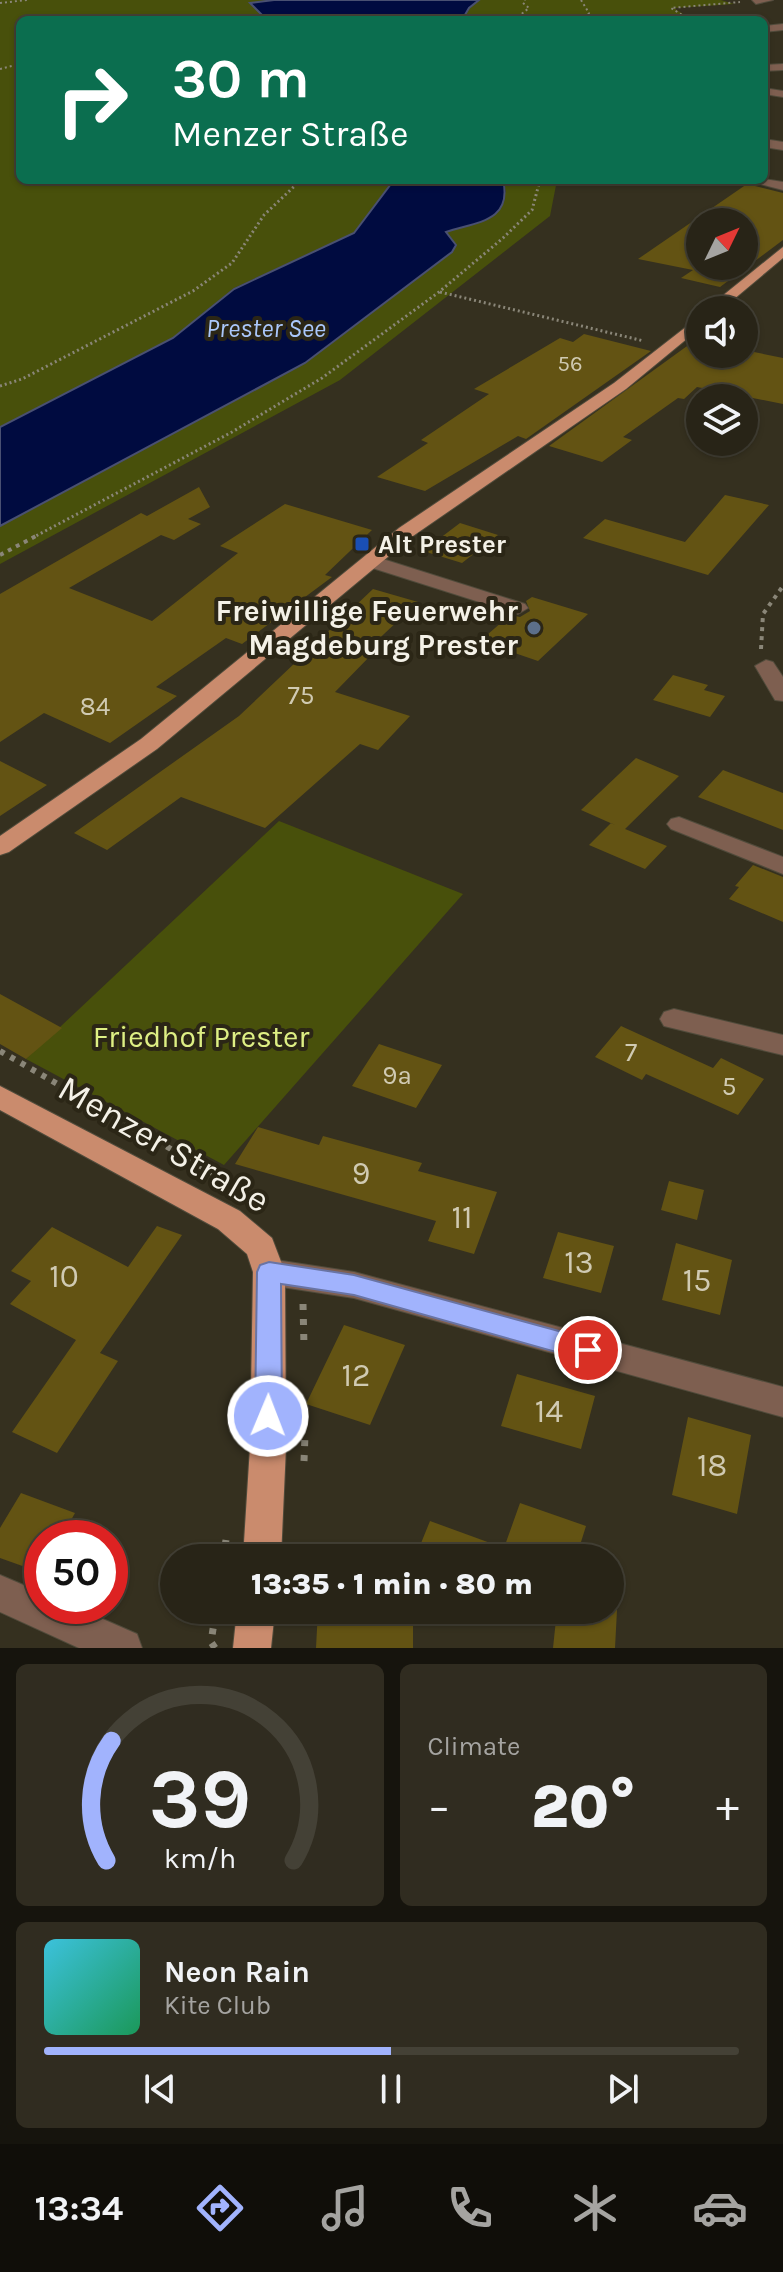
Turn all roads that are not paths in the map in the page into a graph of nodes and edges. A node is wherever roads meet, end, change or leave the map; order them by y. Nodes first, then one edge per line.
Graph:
1 (768, 0) edge
2 (756, 1) edge
3 (783, 251) edge
4 (729, 296) edge
5 (686, 332) edge
6 (370, 561) junction
7 (518, 608) dead end
8 (766, 666) road end
9 (783, 695) edge
10 (679, 824) dead end
11 (0, 847) edge
12 (783, 866) edge
13 (674, 1019) dead end
14 (783, 1045) edge
15 (0, 1097) edge
16 (269, 1272) junction
17 (783, 1401) edge
18 (263, 1544) edge
19 (0, 1593) edge
20 (255, 1624) edge
21 (123, 1648) edge
22 (252, 1648) edge

1 - 2 street
3 - 4 main road
5 - 6 main road
6 - 7 street
6 - 11 main road
8 - 9 street
10 - 12 street
13 - 14 street
15 - 16 main road, Menzer Straße
16 - 17 street
16 - 18 main road
19 - 21 street
20 - 22 main road

